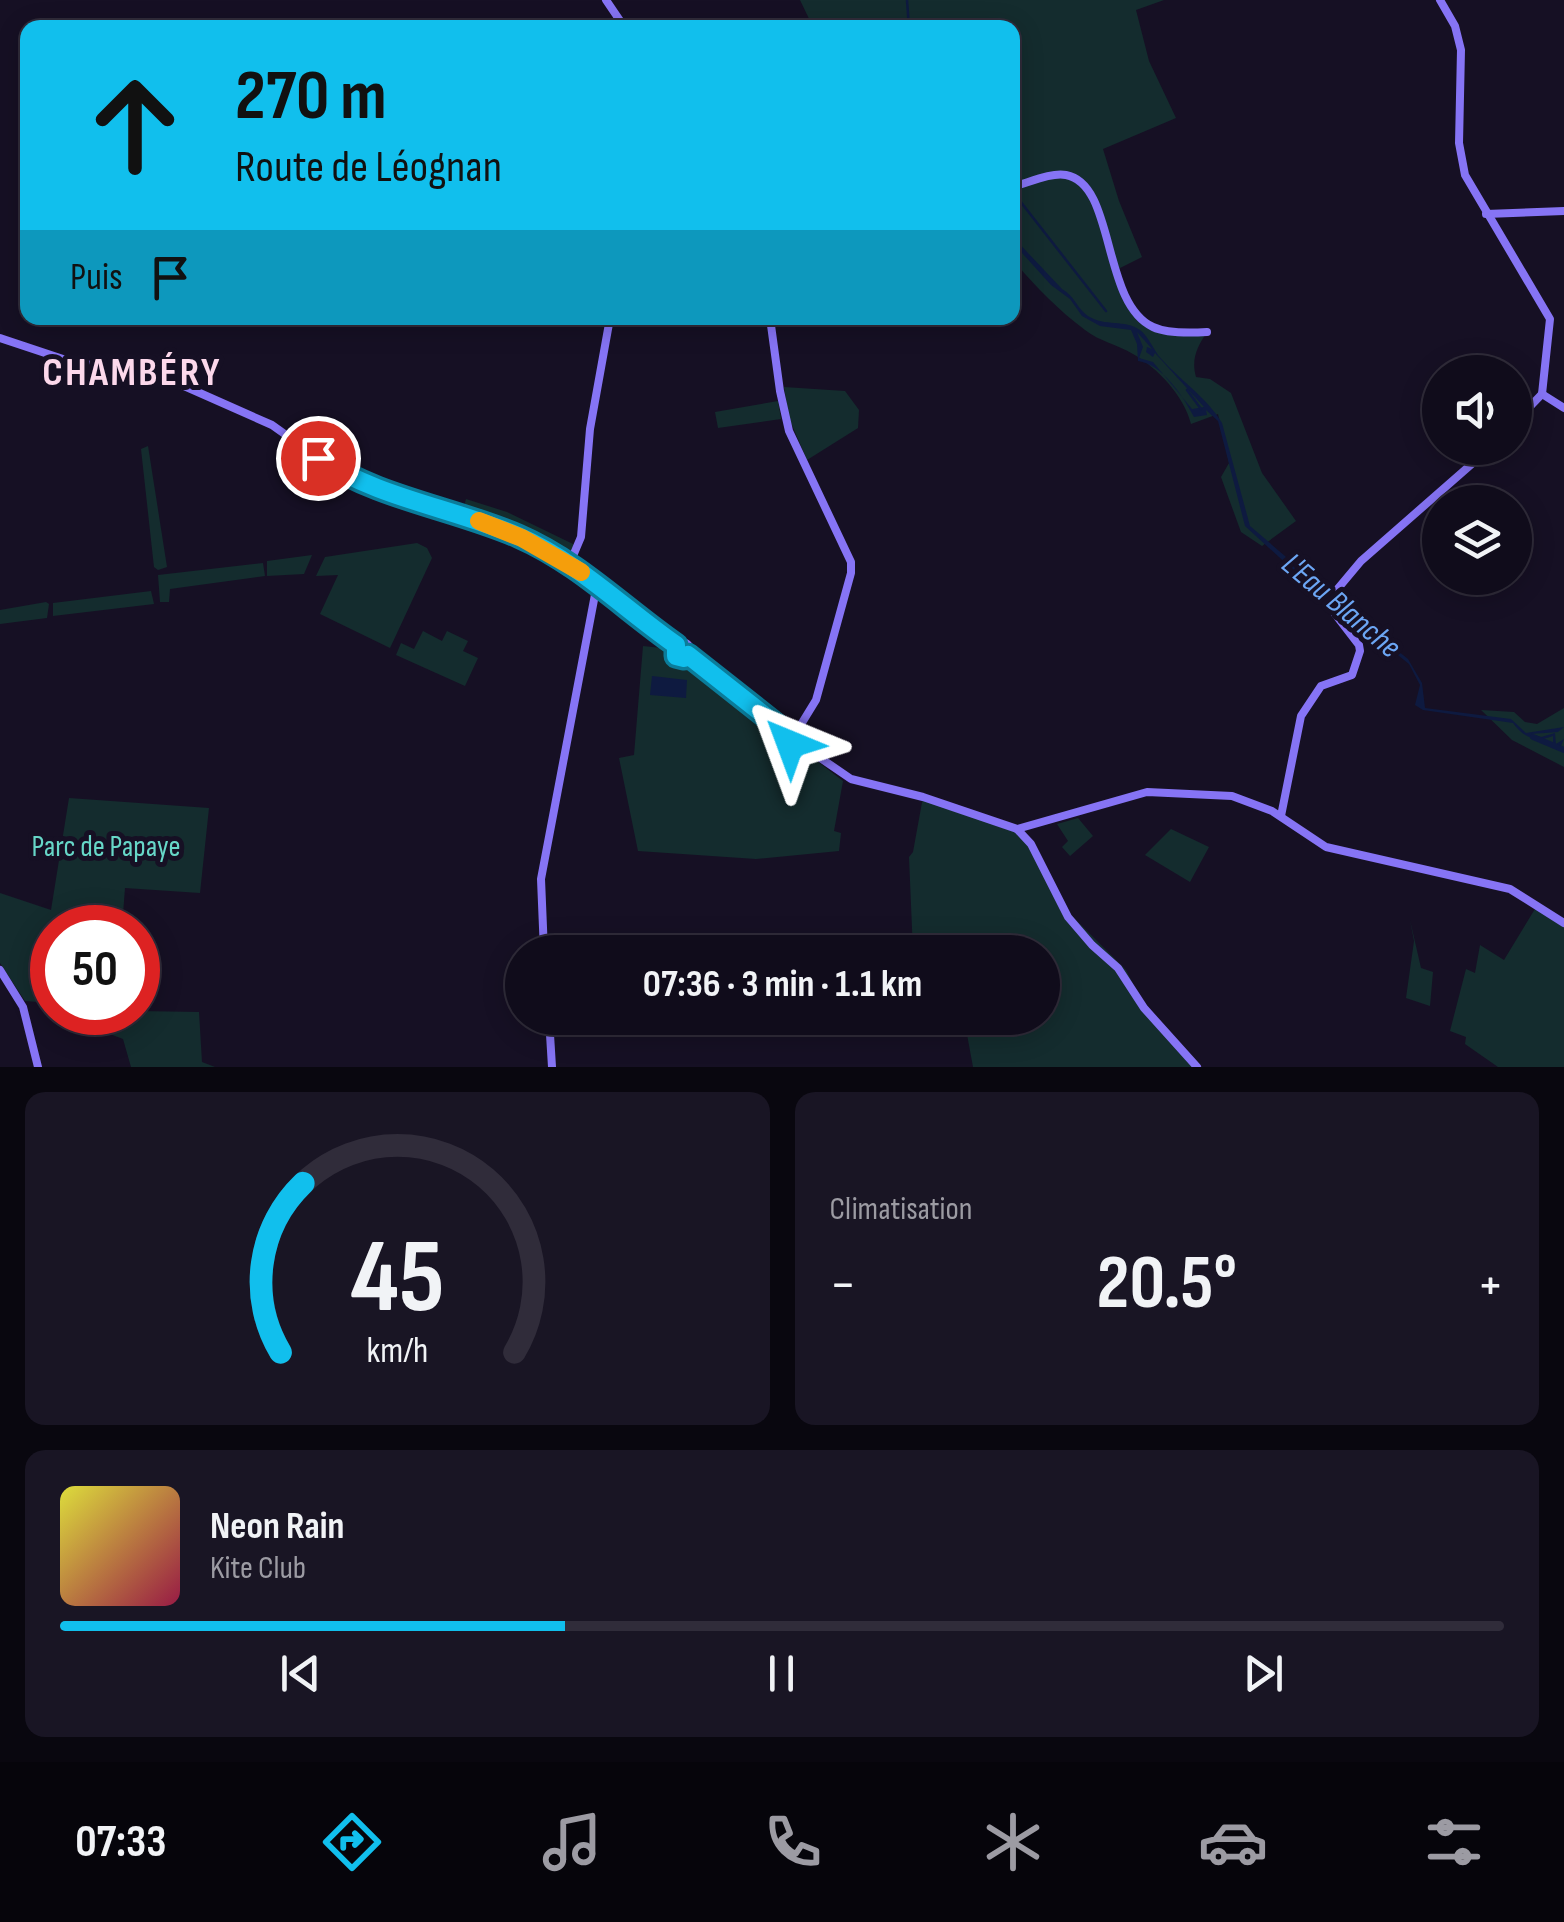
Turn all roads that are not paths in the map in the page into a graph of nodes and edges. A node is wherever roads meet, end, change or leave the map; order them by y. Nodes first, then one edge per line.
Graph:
1 (1440, 0) edge
2 (1020, 185) edge
3 (1564, 210) edge
4 (1486, 214) junction
5 (609, 325) edge
6 (771, 325) edge
7 (1207, 332) dead end
8 (0, 338) edge
9 (1542, 394) junction
10 (1532, 404) edge
11 (1564, 408) edge
12 (1471, 465) edge
13 (570, 563) junction
14 (597, 584) junction
15 (797, 731) junction
16 (786, 732) junction
17 (797, 742) junction
18 (1281, 816) junction
19 (1020, 832) junction
20 (1062, 906) junction
21 (1564, 923) edge
22 (543, 935) edge
23 (0, 970) edge
24 (1150, 1013) junction
25 (549, 1035) edge
26 (38, 1067) edge
27 (552, 1067) edge
28 (1197, 1067) edge

1 - 4 street
2 - 7 street
3 - 4 street
4 - 9 street
5 - 13 street
6 - 15 street
8 - 13 street
9 - 10 street
9 - 11 street
12 - 18 street
13 - 14 street
14 - 16 street
14 - 22 street
15 - 16 street
15 - 17 street
16 - 17 street
17 - 19 street
18 - 19 street
18 - 21 street
19 - 20 street
20 - 24 street
20 - 24 street
23 - 26 street
24 - 28 street
25 - 27 street

